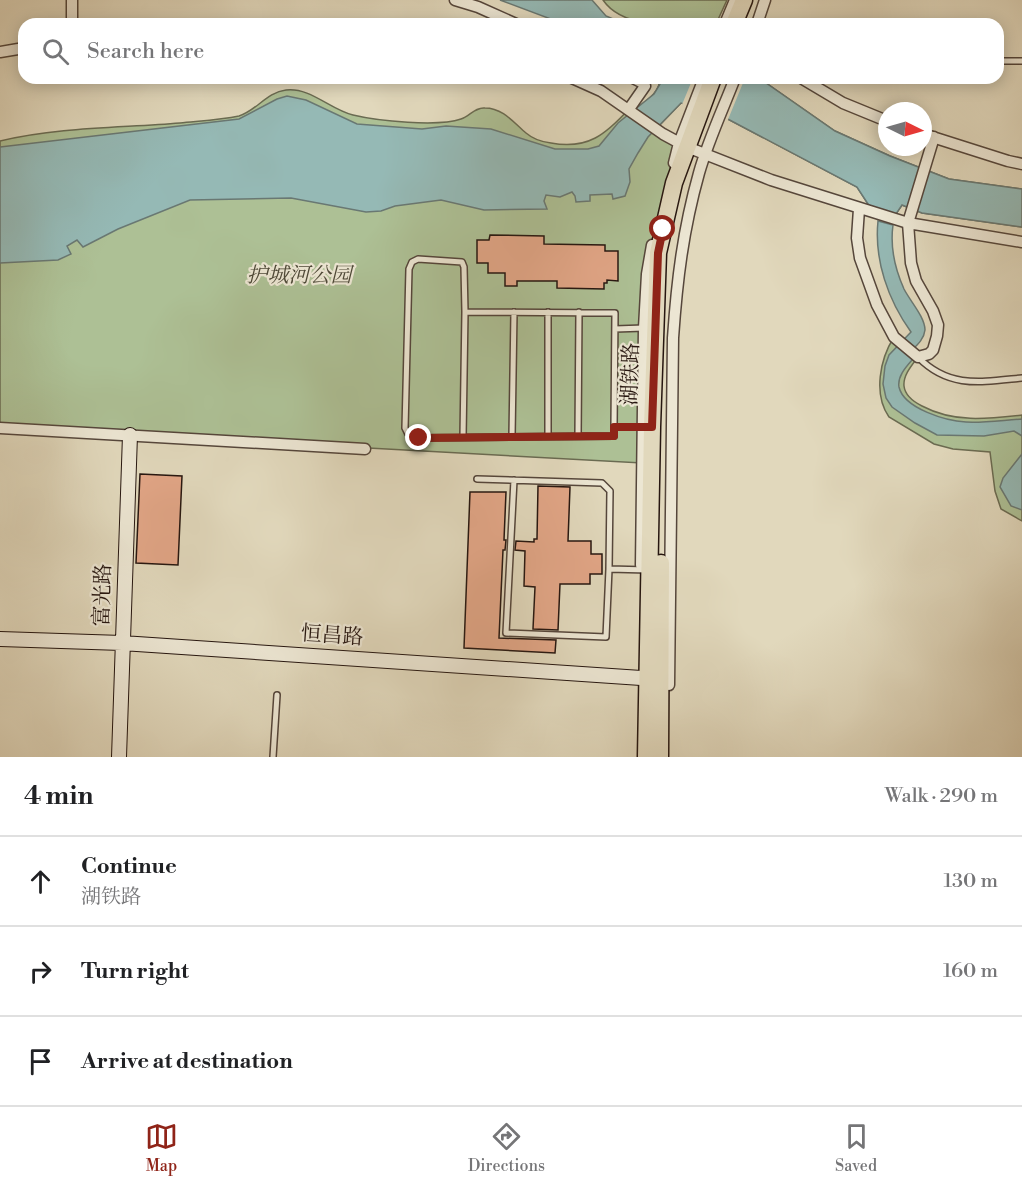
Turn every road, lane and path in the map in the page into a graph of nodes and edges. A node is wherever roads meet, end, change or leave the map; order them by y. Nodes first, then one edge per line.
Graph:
1 (72, 0) edge
2 (455, 0) edge
3 (735, 0) edge
4 (744, 0) edge
5 (750, 0) edge
6 (765, 0) edge
7 (72, 18) edge
8 (503, 18) edge
9 (728, 18) edge
10 (736, 18) edge
11 (743, 18) edge
12 (759, 18) edge
13 (18, 49) edge
14 (0, 52) edge
15 (1022, 60) edge
16 (1004, 61) dead end
17 (585, 84) edge
18 (644, 84) edge
19 (704, 84) edge
20 (711, 84) edge
21 (717, 84) edge
22 (730, 84) edge
23 (811, 84) edge
24 (629, 109) junction
25 (704, 113) junction
26 (878, 117) edge
27 (932, 137) edge
28 (691, 148) junction
29 (927, 156) edge
30 (1022, 164) edge
31 (859, 209) junction
32 (908, 223) junction
33 (1022, 242) edge
34 (465, 312) junction
35 (514, 312) junction
36 (548, 312) junction
37 (579, 312) junction
38 (654, 328) junction
39 (615, 329) junction
40 (918, 357) junction
41 (1022, 378) edge
42 (614, 427) junction
43 (652, 427) junction
44 (0, 428) edge
45 (130, 435) junction
46 (512, 436) junction
47 (548, 436) junction
48 (578, 436) junction
49 (463, 437) junction
50 (366, 449) dead end
51 (477, 479) dead end
52 (514, 480) junction
53 (609, 569) junction
54 (645, 570) junction
55 (0, 639) edge
56 (122, 643) junction
57 (650, 678) junction
58 (277, 695) dead end
59 (119, 757) edge
60 (273, 757) edge
61 (639, 757) edge
62 (646, 757) edge
63 (660, 757) edge
64 (668, 757) edge

1 - 7 street
2 - 8 street
3 - 9 street
4 - 10 main road
5 - 11 main road
6 - 12 street
13 - 14 street
15 - 16 lane
17 - 24 street
18 - 24 street
19 - 25 street
20 - 25 main road
21 - 25 main road
22 - 25 street
23 - 26 street
24 - 28 street
25 - 28 main road, 湖铁路
27 - 30 street
28 - 31 street
28 - 38 main road, 湖铁路
28 - 64 street
29 - 32 street
31 - 32 street
31 - 40 street
32 - 33 street
32 - 40 street
34 - 35 lane
34 - 49 lane
34 - 49 lane
35 - 36 lane
35 - 46 lane
36 - 37 lane
36 - 47 lane
37 - 39 lane
37 - 48 lane
38 - 39 lane
38 - 43 main road, 湖铁路
39 - 42 lane
40 - 41 lane
42 - 43 lane
42 - 48 lane
43 - 54 main road, 湖铁路
43 - 57 main road, 湖铁路
44 - 45 street
45 - 50 street
45 - 56 street, 富光路
46 - 47 lane
46 - 49 lane
47 - 48 lane
51 - 52 lane
52 - 53 lane
52 - 53 lane
53 - 54 lane
54 - 57 main road, 湖铁路
55 - 56 street, 恒昌路
56 - 57 street, 恒昌路
56 - 59 street, 富光路
57 - 61 street
57 - 62 main road, 湖铁路
57 - 63 main road, 湖铁路
58 - 60 lane

